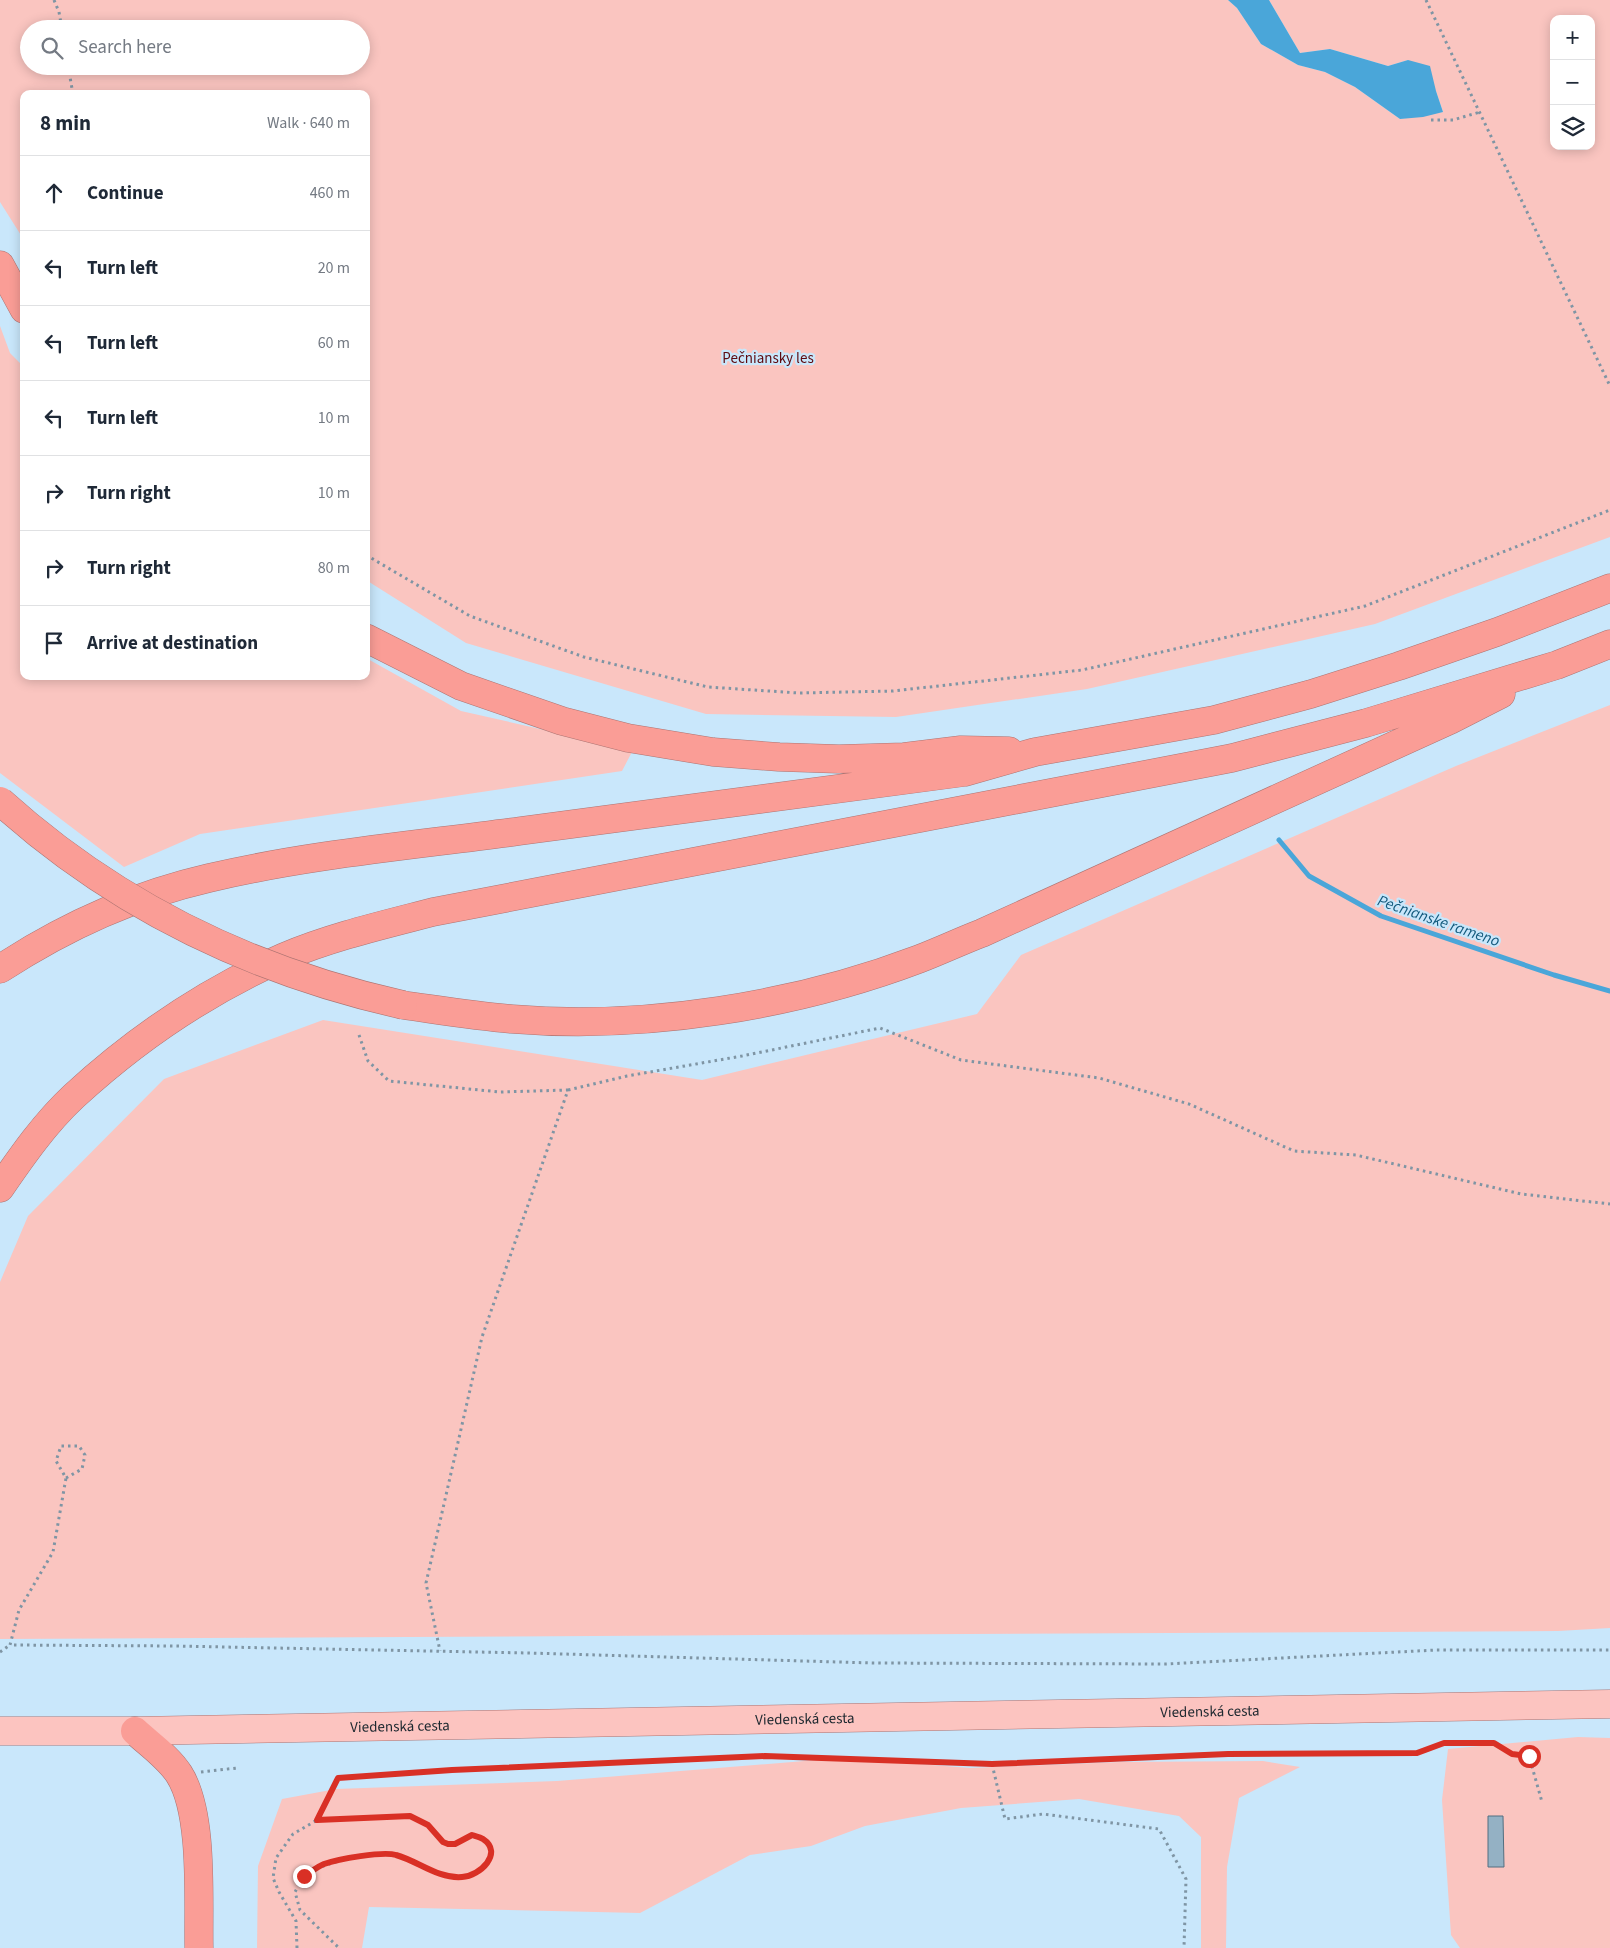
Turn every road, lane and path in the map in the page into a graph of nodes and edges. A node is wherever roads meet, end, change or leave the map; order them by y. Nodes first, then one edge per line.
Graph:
1 (54, 0) edge
2 (1427, 0) edge
3 (61, 20) edge
4 (70, 75) edge
5 (72, 90) edge
6 (1480, 112) junction
7 (1431, 120) dead end
8 (0, 265) edge
9 (20, 302) edge
10 (1610, 386) edge
11 (1610, 510) edge
12 (370, 557) edge
13 (1610, 588) edge
14 (370, 640) edge
15 (1610, 644) edge
16 (1557, 665) junction
17 (1035, 752) junction
18 (0, 801) edge
19 (0, 969) edge
20 (359, 1035) dead end
21 (568, 1090) junction
22 (0, 1188) edge
23 (1610, 1204) edge
24 (66, 1478) junction
25 (10, 1645) junction
26 (1610, 1650) edge
27 (440, 1651) junction
28 (0, 1652) edge
29 (1610, 1704) edge
30 (12, 1731) edge
31 (135, 1731) junction
32 (992, 1764) junction
33 (1542, 1802) dead end
34 (317, 1820) junction
35 (199, 1948) edge
36 (297, 1948) edge
37 (339, 1948) edge
38 (1184, 1948) edge

1 - 3 path
2 - 6 path
4 - 5 path
6 - 7 path
6 - 10 path
8 - 9 highway
11 - 12 path
13 - 17 highway
14 - 17 highway
15 - 16 highway
16 - 18 highway, bridge
16 - 22 highway
17 - 19 highway
20 - 21 path
21 - 23 path
21 - 27 path
24 - 24 path
24 - 25 path
25 - 27 path
25 - 28 path
26 - 27 path
29 - 31 main road, Viedenská cesta
30 - 31 main road, Viedenská cesta
31 - 35 highway
32 - 33 path
32 - 34 path
32 - 38 path
34 - 36 path
34 - 37 path

